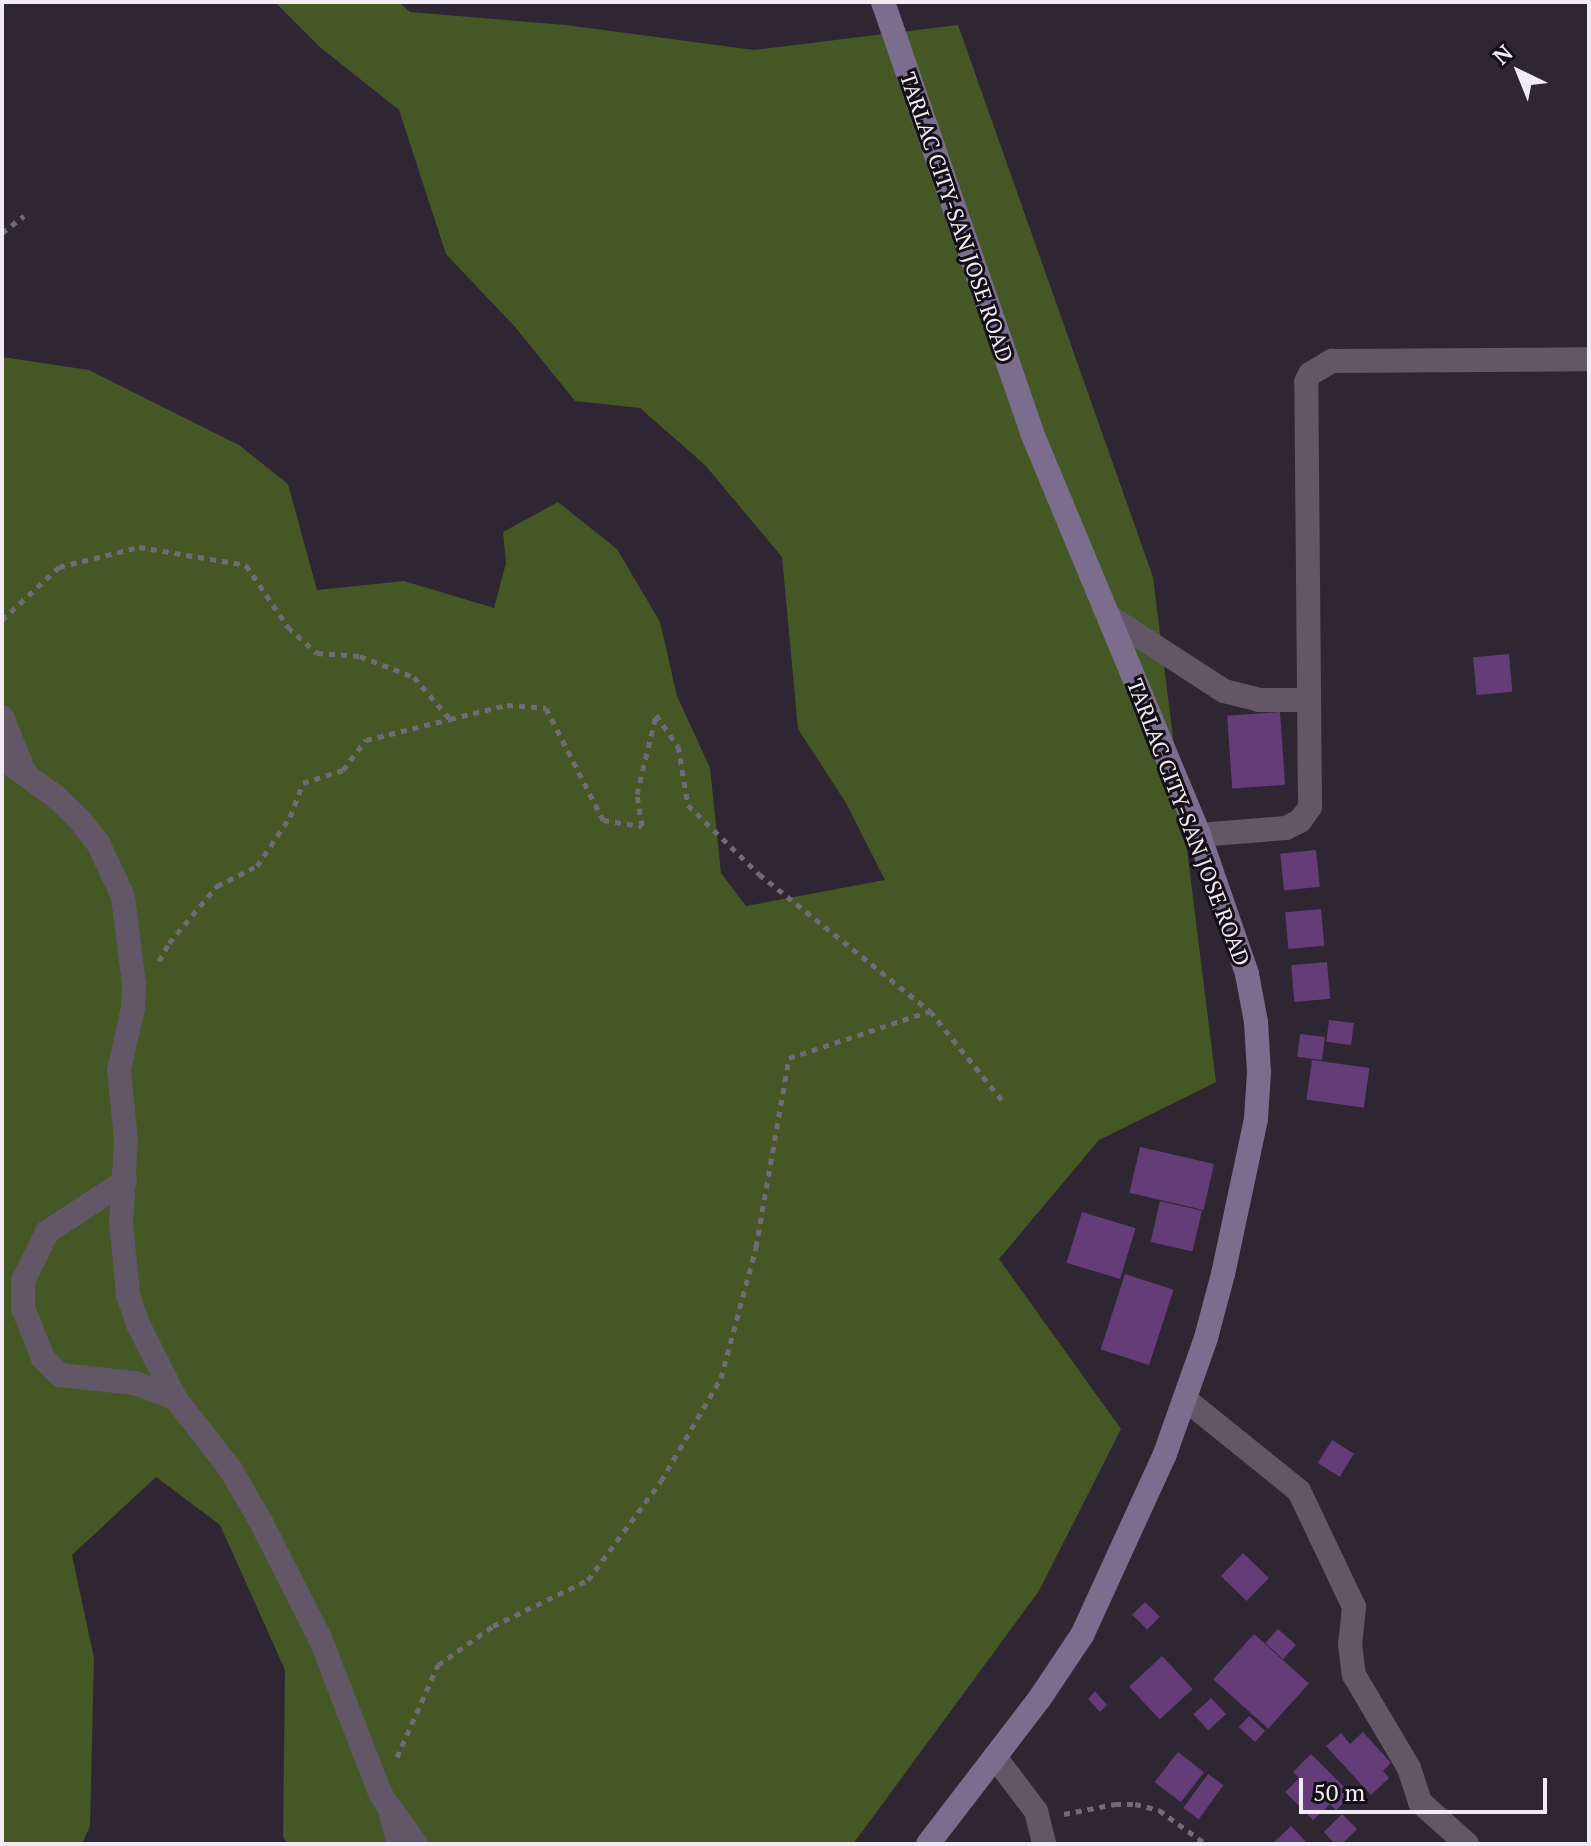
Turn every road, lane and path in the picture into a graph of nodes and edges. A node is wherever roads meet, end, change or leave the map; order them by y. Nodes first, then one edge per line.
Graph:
1 (883, 2) edge
2 (24, 216) dead end
3 (2, 233) edge
4 (1589, 359) edge
5 (1110, 617) junction
6 (2, 620) edge
7 (1309, 700) junction
8 (2, 717) edge
9 (450, 719) junction
10 (2, 758) edge
11 (25, 774) junction
12 (1199, 835) junction
13 (133, 1008) junction
14 (930, 1011) junction
15 (1005, 1104) dead end
16 (125, 1181) junction
17 (175, 1398) junction
18 (1185, 1399) junction
19 (995, 1757) junction
20 (381, 1795) junction
21 (1036, 1811) junction
22 (395, 1844) edge
23 (416, 1844) edge
24 (928, 1844) edge
25 (1044, 1844) edge
26 (1206, 1844) edge
27 (1467, 1844) edge

1 - 5 main road, TARLAC CITY-SAN JOSE ROAD
2 - 3 path
4 - 7 street
5 - 7 street
5 - 12 main road, TARLAC CITY-SAN JOSE ROAD
6 - 9 path
7 - 12 street
8 - 11 street
9 - 13 path
9 - 14 path
10 - 11 street
11 - 13 street
12 - 18 main road, TARLAC CITY-SAN JOSE ROAD
13 - 16 street
14 - 15 path
14 - 20 path
16 - 17 street
16 - 17 street
17 - 20 street
18 - 19 main road, TARLAC CITY-SAN JOSE ROAD
18 - 27 street
19 - 21 street
19 - 24 main road, TARLAC CITY-SAN JOSE ROAD
20 - 22 lane
20 - 23 street
21 - 25 street
21 - 26 path

